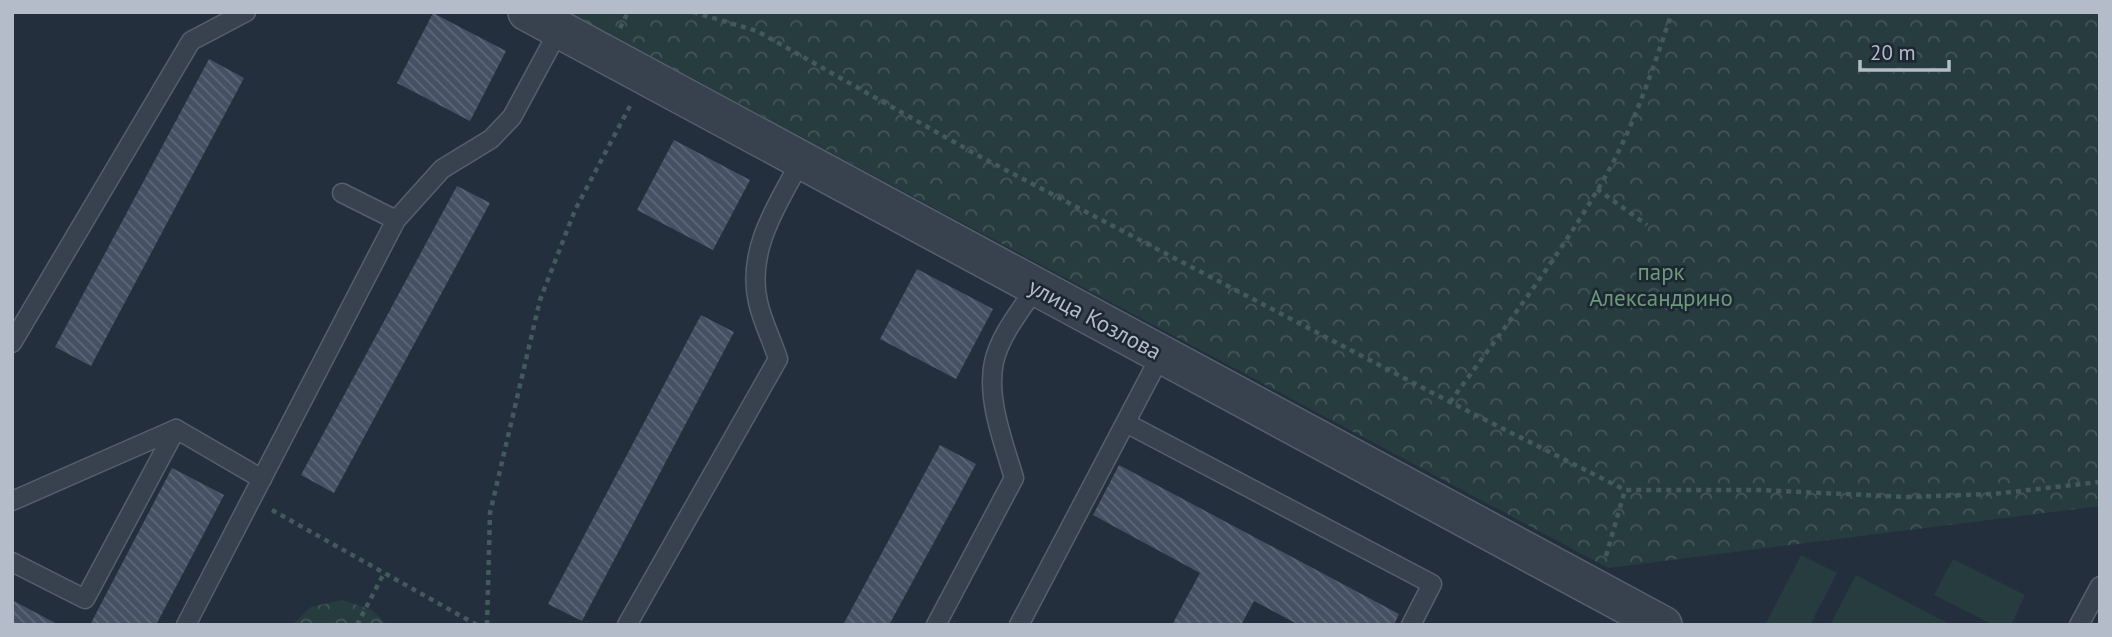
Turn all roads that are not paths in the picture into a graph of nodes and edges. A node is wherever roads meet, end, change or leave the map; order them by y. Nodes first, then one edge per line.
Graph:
1 (246, 12) edge
2 (527, 12) edge
3 (559, 30) junction
4 (802, 159) junction
5 (342, 193) dead end
6 (396, 220) junction
7 (1036, 287) junction
8 (12, 344) edge
9 (1161, 355) junction
10 (1126, 423) junction
11 (176, 429) junction
12 (262, 479) junction
13 (12, 501) edge
14 (12, 562) edge
15 (2100, 586) edge
16 (186, 625) edge
17 (627, 625) edge
18 (936, 625) edge
19 (1019, 625) edge
20 (1410, 625) edge
21 (1663, 625) edge
22 (2079, 625) edge

1 - 8 lane
2 - 3 street, улица Козлова
3 - 4 street, улица Козлова
3 - 6 lane
4 - 7 street, улица Козлова
4 - 17 lane
5 - 6 lane
6 - 12 lane
7 - 9 street, улица Козлова
7 - 18 lane
9 - 10 lane
9 - 21 street, улица Козлова
10 - 19 lane
10 - 20 lane
11 - 12 lane
11 - 13 lane
11 - 14 lane
12 - 16 lane
15 - 22 lane

